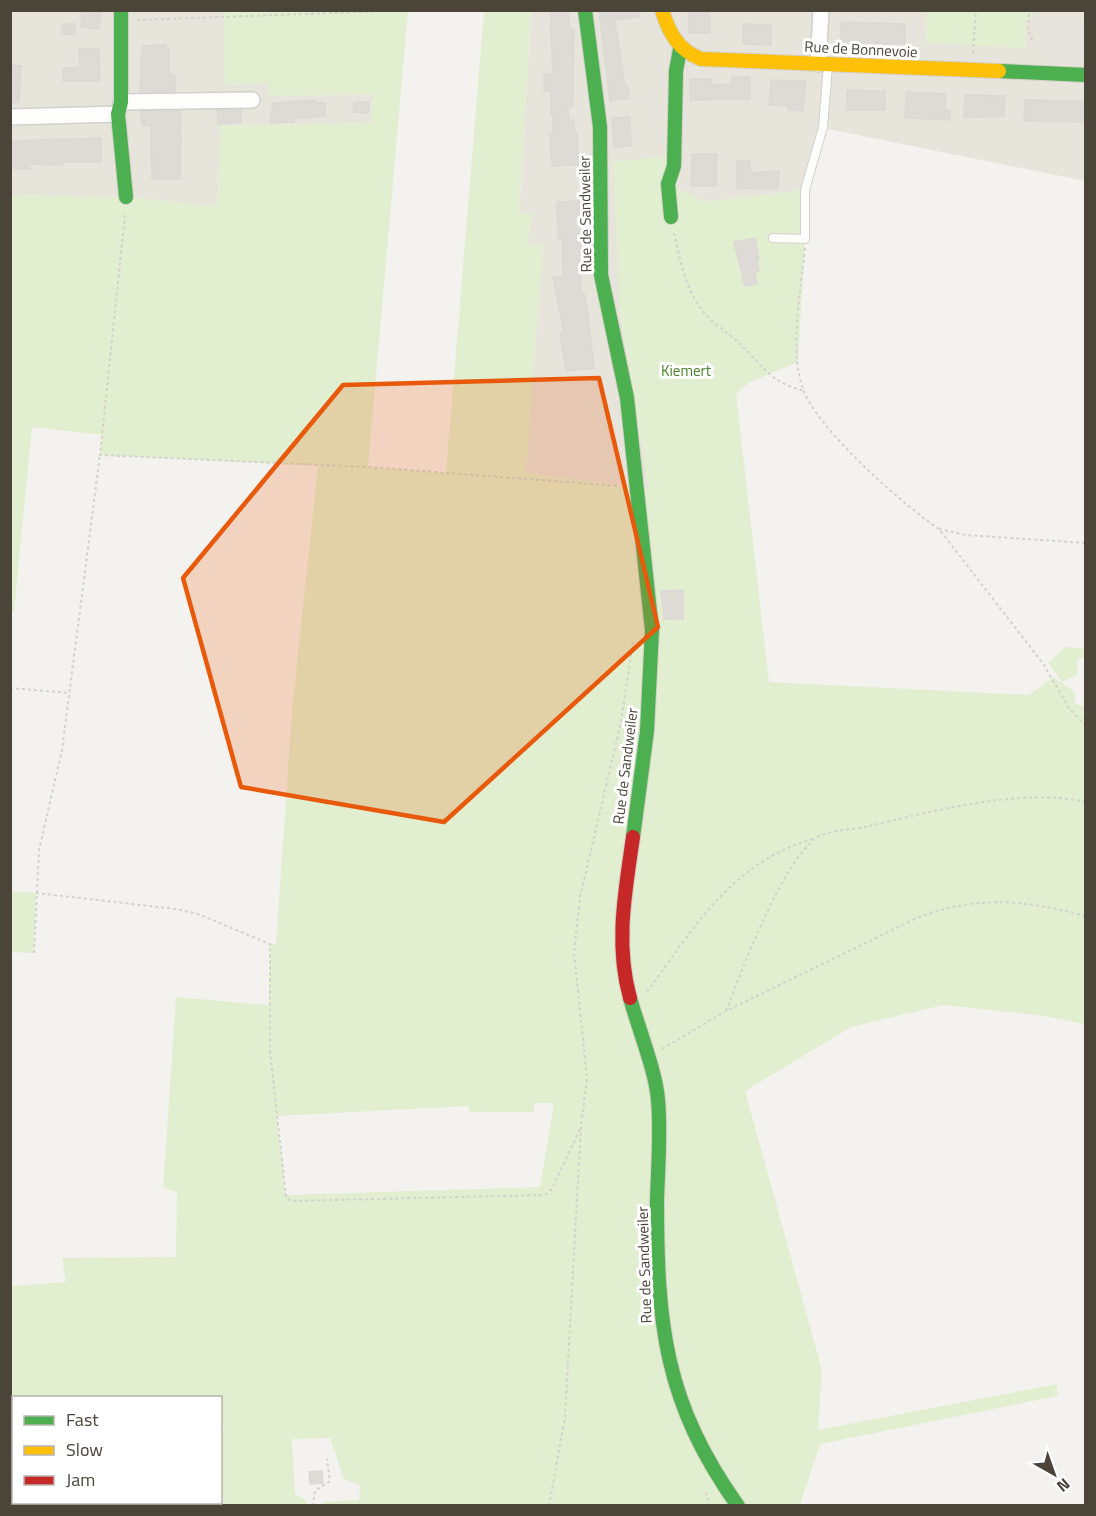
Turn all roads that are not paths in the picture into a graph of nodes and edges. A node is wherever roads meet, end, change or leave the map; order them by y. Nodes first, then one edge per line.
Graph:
1 (585, 10) edge
2 (662, 10) edge
3 (821, 10) edge
4 (120, 16) edge
5 (680, 49) junction
6 (823, 64) junction
7 (1086, 75) edge
8 (252, 100) dead end
9 (119, 108) junction
10 (10, 117) edge
11 (126, 197) road end
12 (670, 217) road end
13 (773, 238) dead end
14 (738, 1506) edge

1 - 14 main road, Rue de Sandweiler
2 - 5 main road
3 - 6 street
4 - 9 main road
5 - 6 main road, Rue de Bonnevoie
5 - 12 main road
6 - 7 main road, Rue de Bonnevoie
6 - 13 lane
8 - 9 street
9 - 10 street
9 - 11 main road

